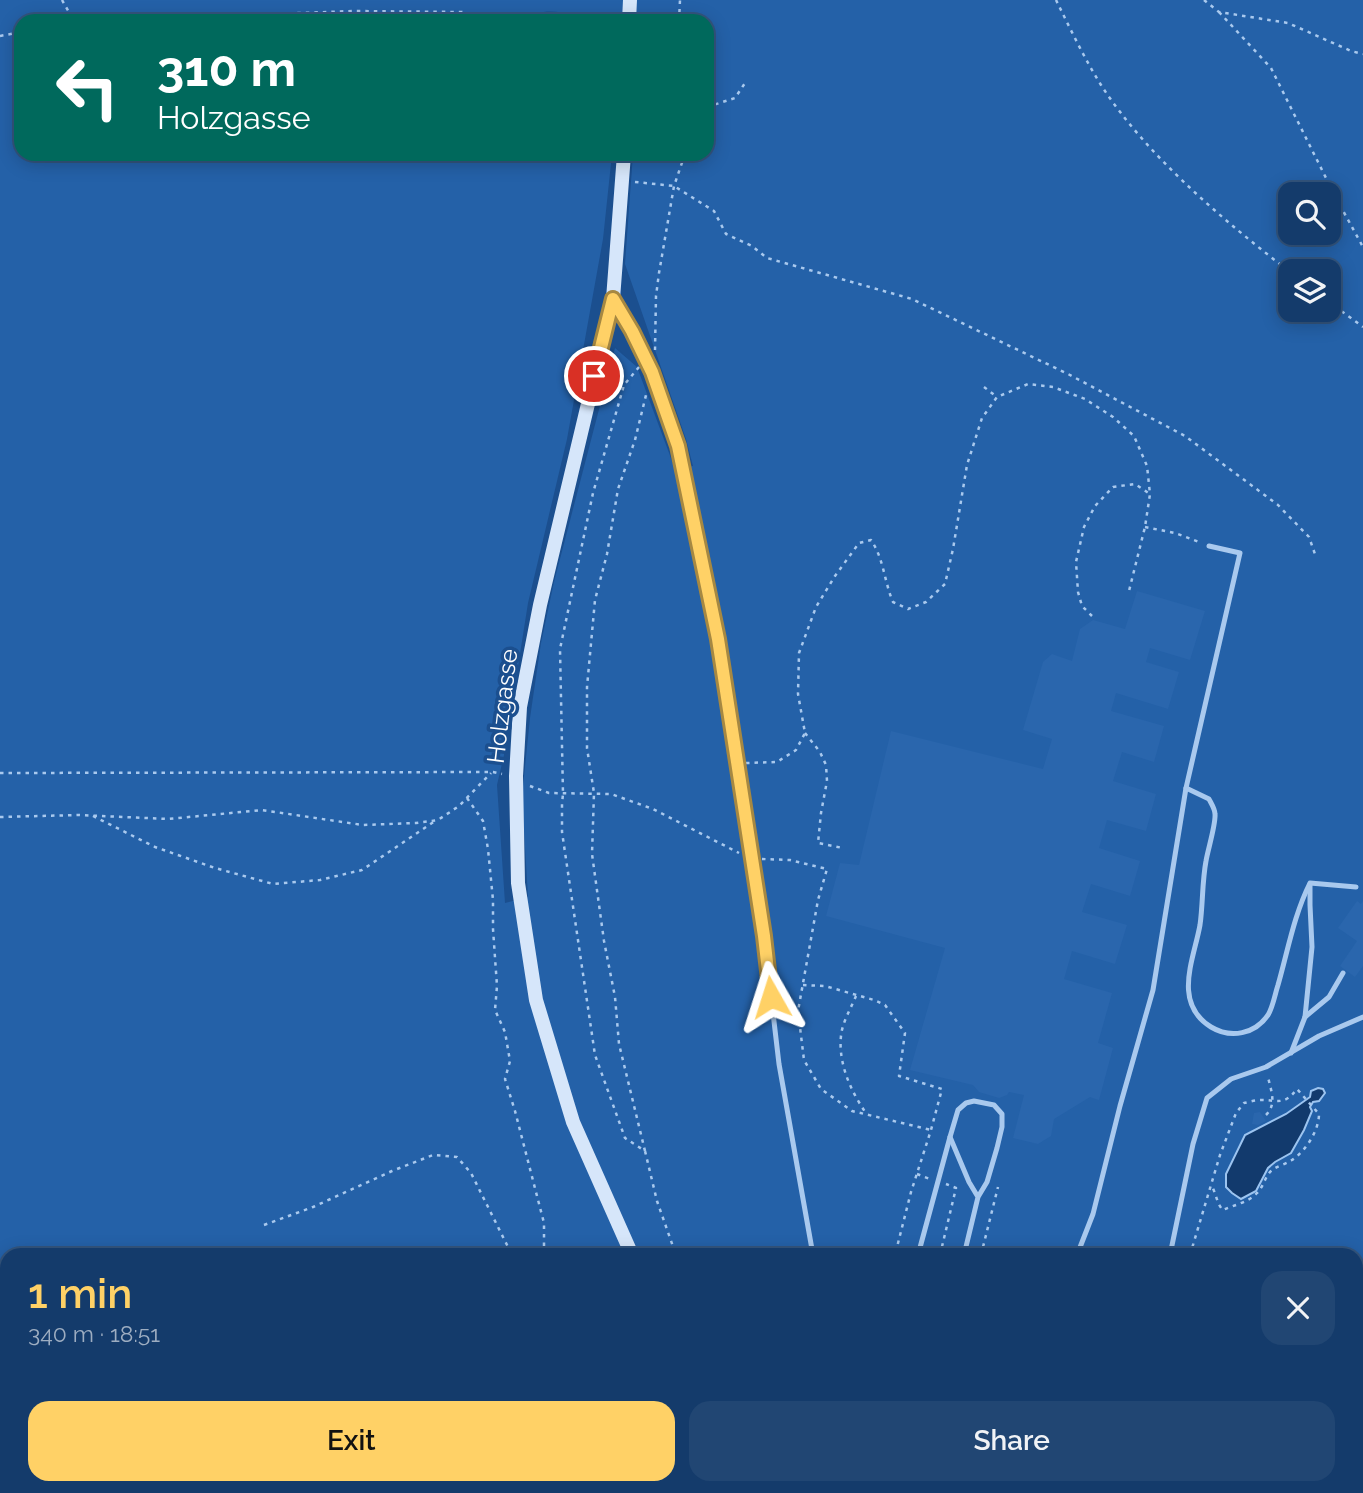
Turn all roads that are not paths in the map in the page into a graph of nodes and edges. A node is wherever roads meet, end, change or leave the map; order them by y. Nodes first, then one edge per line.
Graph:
1 (623, 161) edge
2 (613, 299) junction
3 (1209, 546) road end
4 (1186, 788) junction
5 (1310, 883) junction
6 (1356, 887) dead end
7 (1343, 973) dead end
8 (1305, 1017) junction
9 (1363, 1017) edge
10 (1291, 1053) junction
11 (950, 1137) junction
12 (978, 1197) junction
13 (629, 1248) edge
14 (812, 1248) edge
15 (920, 1248) edge
16 (966, 1248) edge
17 (1080, 1248) edge
18 (1171, 1248) edge

1 - 2 street, Holzgasse
2 - 13 street, Holzgasse
2 - 14 lane
3 - 4 lane
4 - 5 lane
4 - 17 lane
5 - 6 lane
5 - 8 lane
7 - 8 lane
8 - 10 lane
9 - 10 lane
10 - 18 lane
11 - 12 lane
11 - 12 lane
11 - 15 lane
12 - 16 lane

